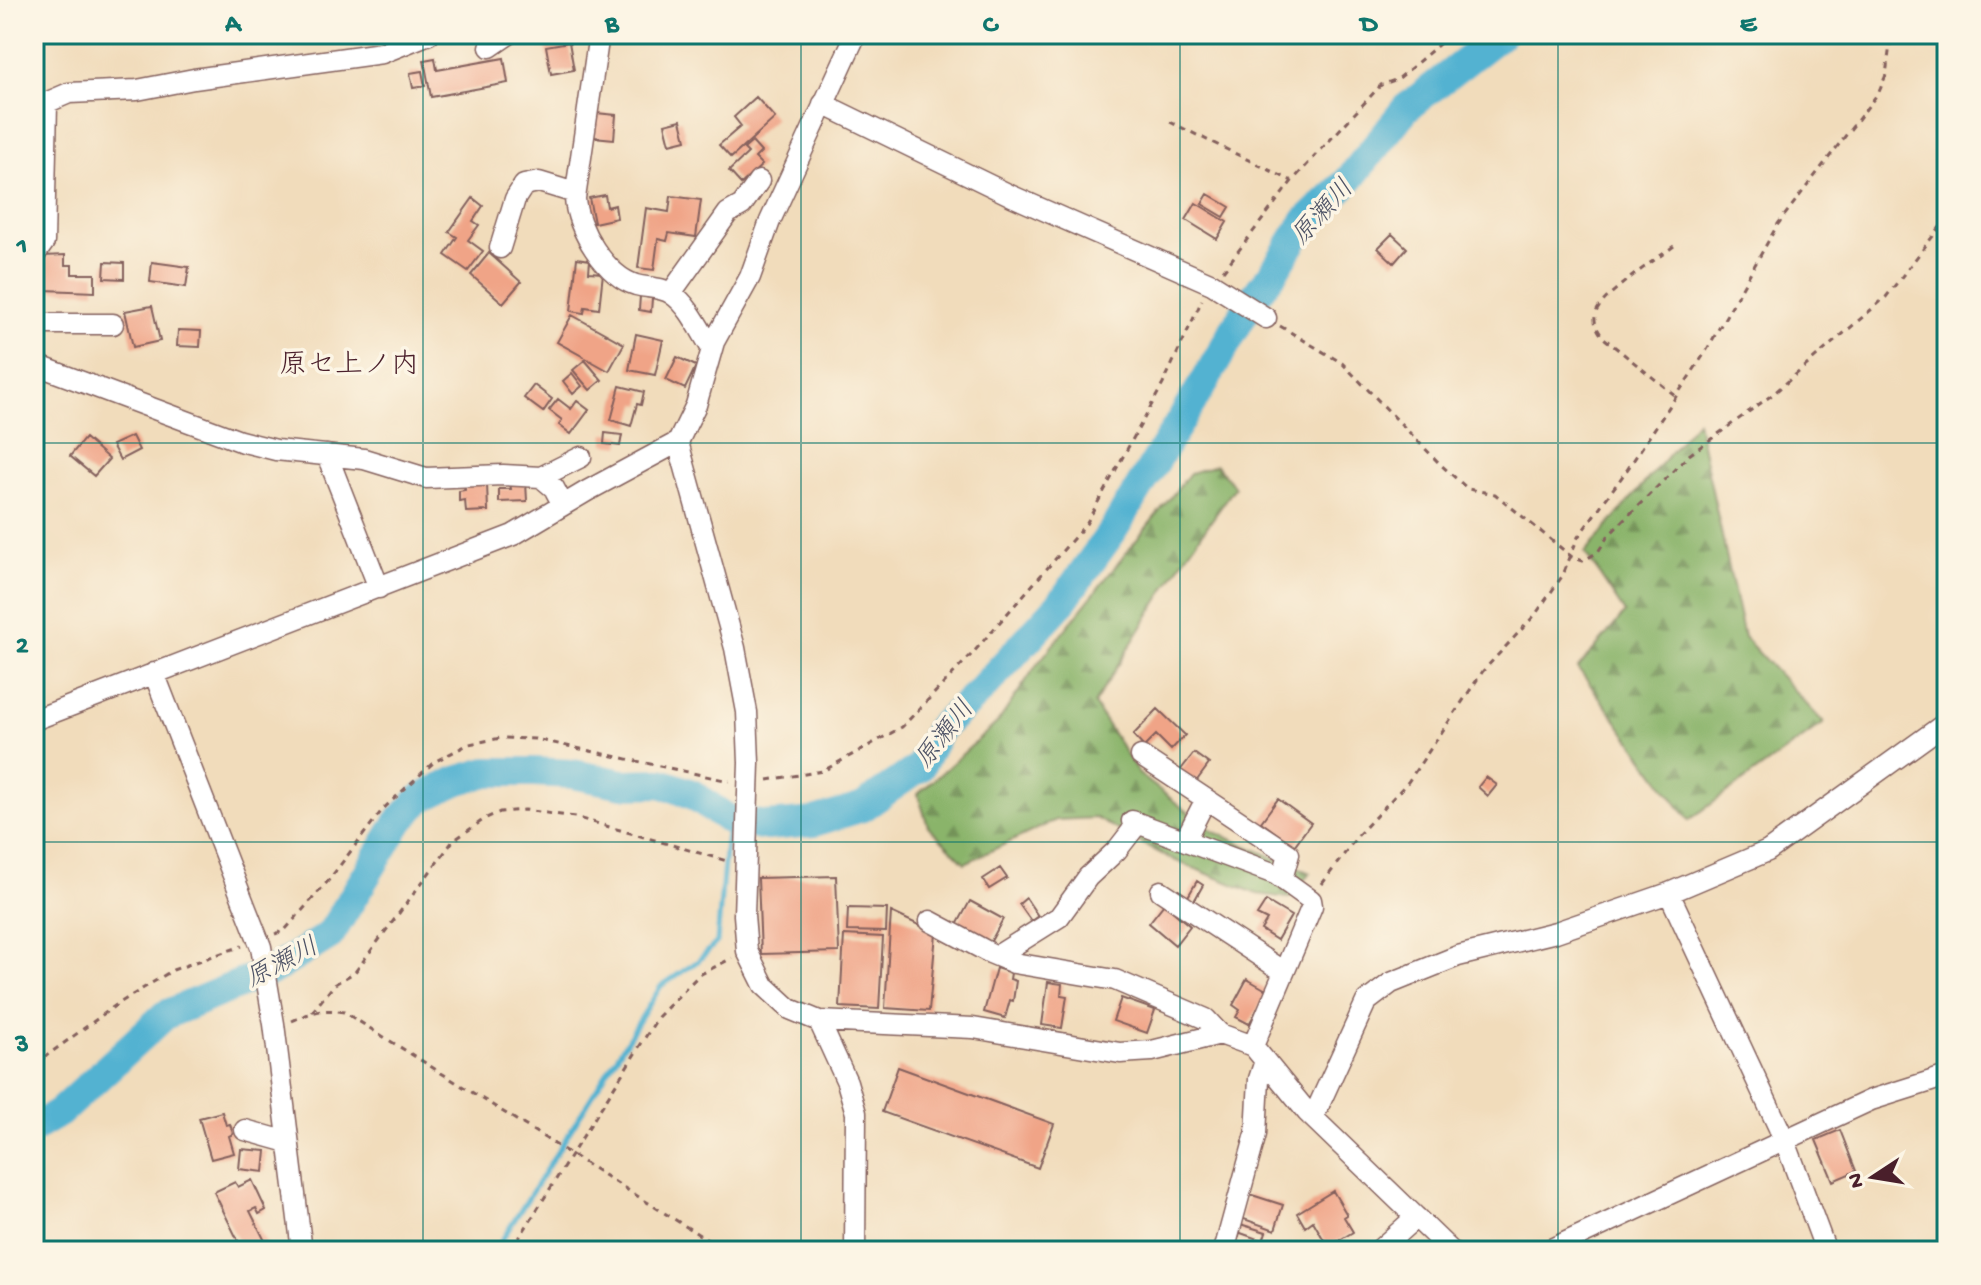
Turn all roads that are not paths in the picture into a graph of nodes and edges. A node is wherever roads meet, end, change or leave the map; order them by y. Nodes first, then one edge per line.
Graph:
1 (429, 34) edge
2 (509, 34) edge
3 (599, 34) edge
4 (856, 34) edge
5 (490, 47) dead end
6 (823, 104) junction
7 (40, 105) edge
8 (759, 181) dead end
9 (575, 193) junction
10 (742, 205) junction
11 (770, 221) junction
12 (500, 248) dead end
13 (34, 256) edge
14 (671, 293) junction
15 (1266, 318) road end
16 (34, 324) edge
17 (113, 324) dead end
18 (712, 349) junction
19 (35, 365) edge
20 (678, 442) junction
21 (327, 455) junction
22 (581, 457) dead end
23 (541, 477) junction
24 (563, 505) junction
25 (379, 588) junction
26 (154, 673) junction
27 (34, 720) edge
28 (1947, 722) edge
29 (1141, 756) dead end
30 (1206, 799) junction
31 (1185, 840) junction
32 (1282, 879) junction
33 (1161, 891) dead end
34 (1669, 893) junction
35 (930, 921) dead end
36 (997, 956) junction
37 (1284, 972) junction
38 (819, 1021) junction
39 (1220, 1034) junction
40 (1259, 1054) junction
41 (1947, 1076) edge
42 (1313, 1118) junction
43 (245, 1130) dead end
44 (1785, 1141) junction
45 (288, 1142) junction
46 (1416, 1217) junction
47 (302, 1251) edge
48 (855, 1251) edge
49 (1224, 1251) edge
50 (1378, 1251) edge
51 (1451, 1251) edge
52 (1547, 1251) edge
53 (1826, 1251) edge

1 - 7 street
2 - 5 street
3 - 9 street
4 - 6 street
6 - 11 street
6 - 15 street
7 - 13 street
8 - 10 street
9 - 12 street
9 - 14 street
10 - 11 street
10 - 14 street
11 - 18 street
14 - 18 street
16 - 17 street
18 - 20 street
19 - 21 street
20 - 24 street
20 - 38 street
21 - 23 street
21 - 25 street
22 - 23 street
23 - 24 street
24 - 25 street
25 - 26 street
26 - 27 street
26 - 45 street
28 - 34 street
29 - 30 street
30 - 31 street
30 - 32 street
31 - 32 street
31 - 36 street
32 - 37 street
33 - 37 street
34 - 42 street
34 - 44 street
35 - 36 street
36 - 39 street
37 - 40 street
38 - 39 street
38 - 48 street
39 - 40 street
40 - 42 street
40 - 49 street
41 - 44 street
42 - 46 street
43 - 45 street
44 - 52 street
44 - 53 street
45 - 47 street
46 - 50 street
46 - 51 street

